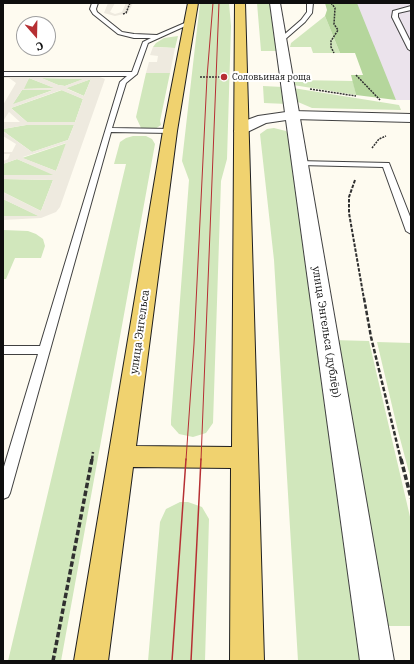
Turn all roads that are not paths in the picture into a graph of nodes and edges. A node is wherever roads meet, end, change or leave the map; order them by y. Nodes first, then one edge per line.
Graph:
1 (95, 3) edge
2 (193, 3) edge
3 (240, 3) edge
4 (275, 3) edge
5 (310, 3) edge
6 (411, 8) edge
7 (189, 23) junction
8 (159, 35) junction
9 (280, 41) junction
10 (411, 49) edge
11 (3, 74) edge
12 (134, 74) junction
13 (293, 115) junction
14 (411, 118) edge
15 (108, 130) junction
16 (170, 131) junction
17 (241, 131) junction
18 (300, 163) junction
19 (411, 230) edge
20 (3, 350) edge
21 (44, 350) junction
22 (121, 456) junction
23 (245, 458) junction
24 (3, 492) edge
25 (91, 661) edge
26 (246, 661) edge
27 (377, 661) edge

1 - 8 lane
2 - 7 main road, улица Энгельса
3 - 17 main road
4 - 9 street, улица Энгельса (дублёр)
5 - 9 lane
6 - 10 lane
7 - 8 lane
7 - 16 main road, улица Энгельса
8 - 12 lane
9 - 13 street, улица Энгельса (дублёр)
11 - 12 lane
12 - 15 lane
13 - 14 street
13 - 17 street
13 - 18 street, улица Энгельса (дублёр)
15 - 16 lane
15 - 21 lane
16 - 22 main road, улица Энгельса
17 - 23 main road
18 - 19 lane
18 - 27 street, улица Энгельса (дублёр)
20 - 21 lane
21 - 24 lane
22 - 23 main road
22 - 25 main road, улица Энгельса
23 - 26 main road

